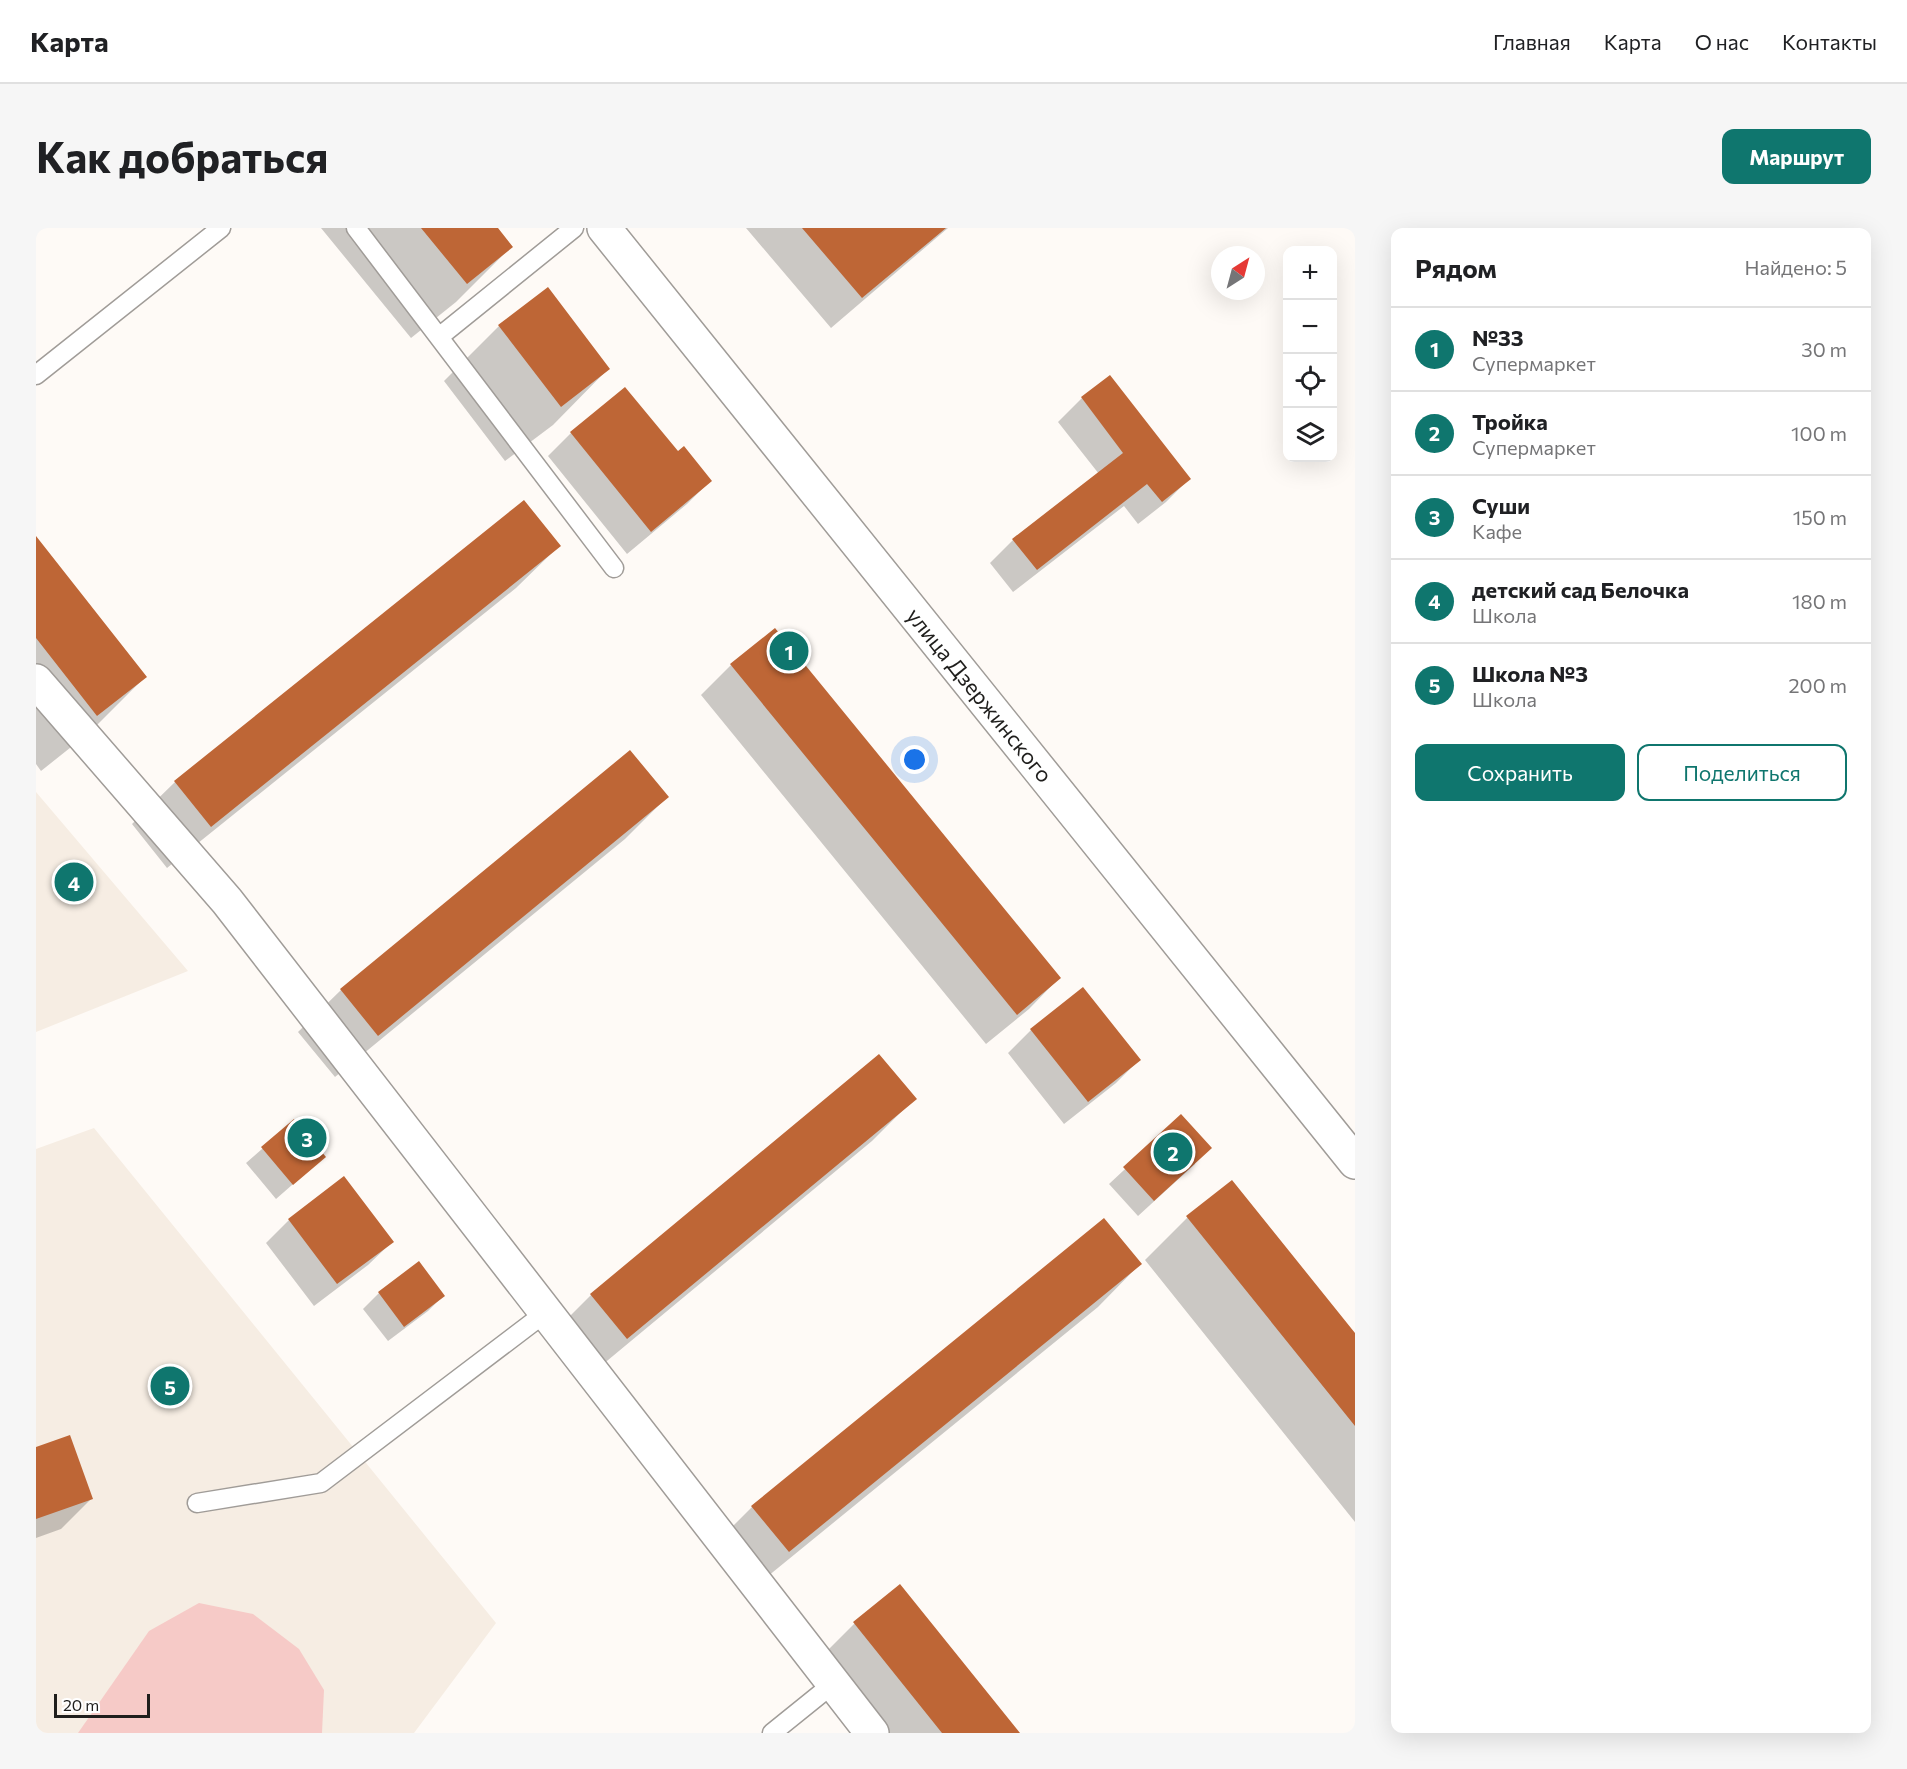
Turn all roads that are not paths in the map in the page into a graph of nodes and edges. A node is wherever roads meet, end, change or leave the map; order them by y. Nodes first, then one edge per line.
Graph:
1 (221, 228) edge
2 (356, 228) edge
3 (574, 228) edge
4 (604, 228) edge
5 (439, 337) junction
6 (36, 375) edge
7 (614, 568) dead end
8 (36, 681) edge
9 (1355, 1162) edge
10 (545, 1313) junction
11 (197, 1503) dead end
12 (834, 1683) junction
13 (772, 1733) edge
14 (872, 1733) edge

1 - 6 lane
2 - 5 lane
3 - 5 lane
4 - 9 street, улица Дзержинского
5 - 7 lane
8 - 10 street
10 - 11 lane
10 - 12 street
12 - 13 lane
12 - 14 street

